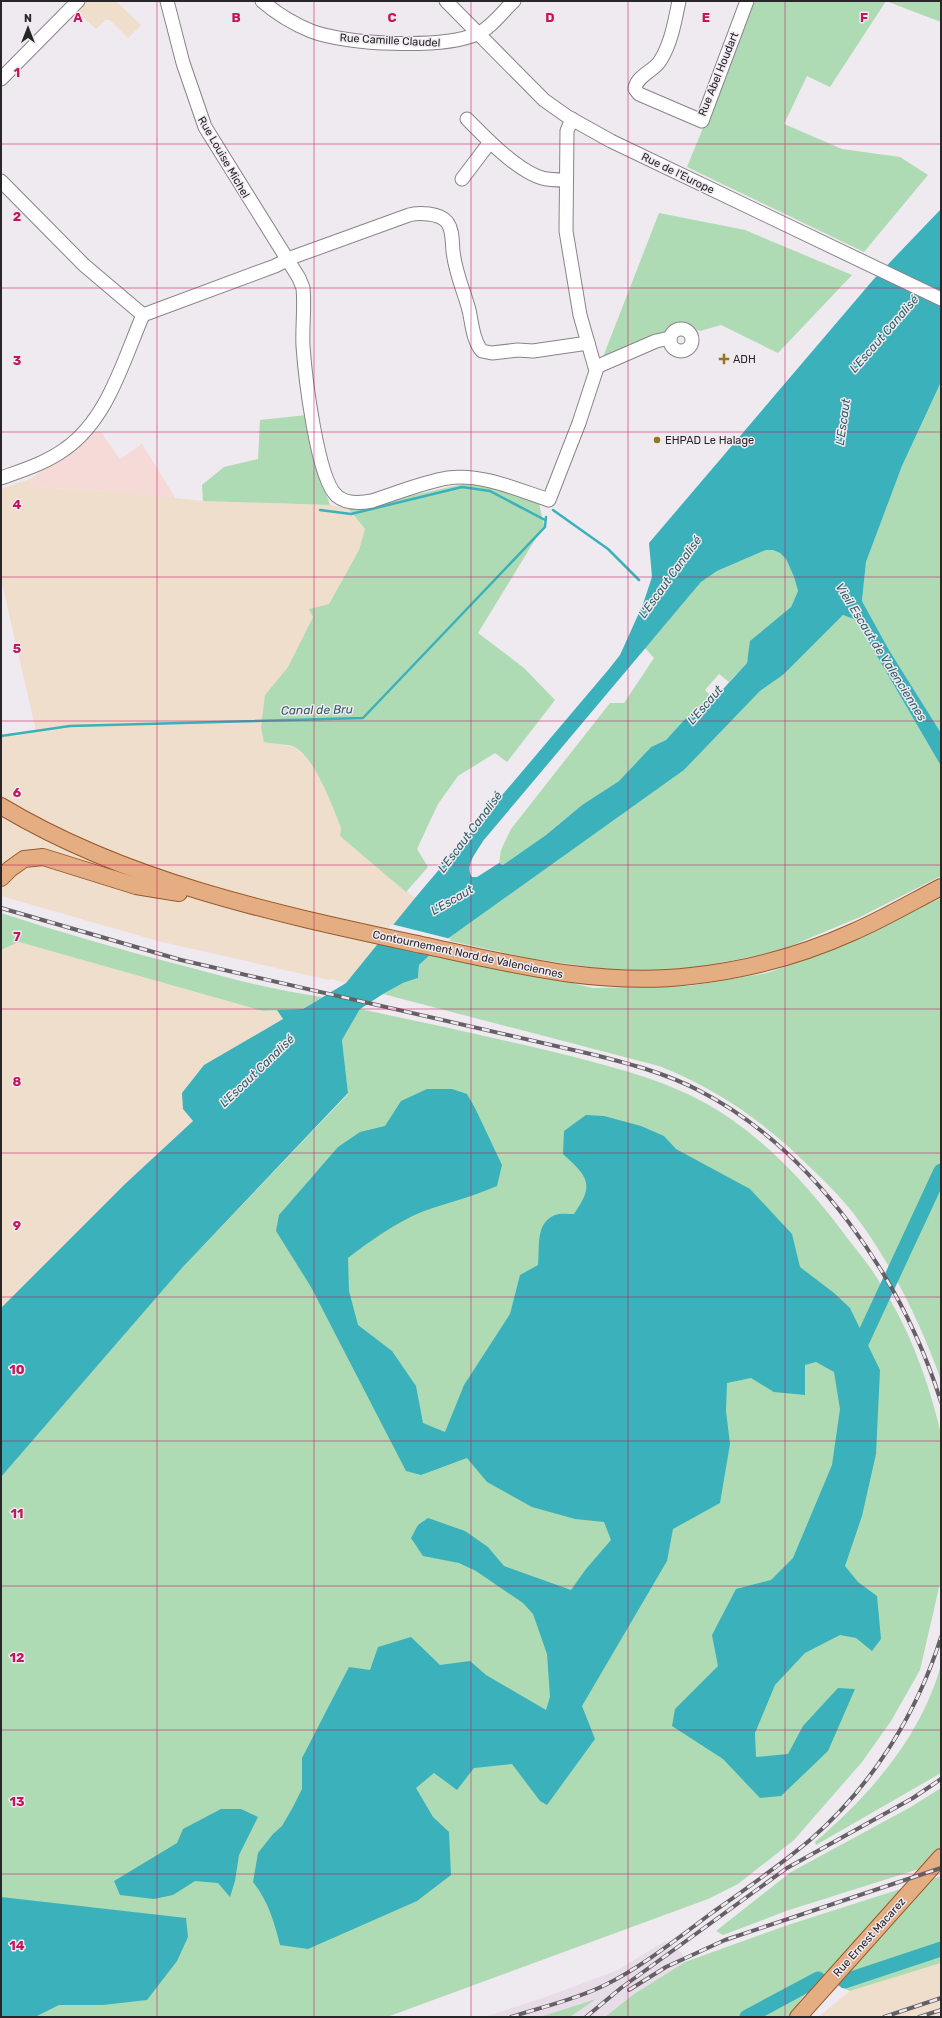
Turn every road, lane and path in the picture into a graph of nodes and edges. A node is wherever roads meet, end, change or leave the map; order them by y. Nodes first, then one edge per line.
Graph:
1 (78, 1) edge
2 (168, 1) edge
3 (262, 1) edge
4 (446, 1) edge
5 (514, 1) edge
6 (679, 1) edge
7 (746, 1) edge
8 (478, 33) junction
9 (1, 79) edge
10 (467, 119) dead end
11 (572, 119) junction
12 (490, 142) junction
13 (462, 179) dead end
14 (566, 180) junction
15 (1, 181) edge
16 (286, 259) junction
17 (941, 299) edge
18 (143, 315) junction
19 (670, 338) dead end
20 (588, 343) junction
21 (596, 367) junction
22 (1, 478) edge
23 (1, 806) edge
24 (1, 878) edge
25 (941, 887) edge
26 (240, 902) junction
27 (941, 1857) edge
28 (798, 2017) edge

1 - 9 street
2 - 16 street, Rue Louise Michel
3 - 8 street, Rue Camille Claudel
4 - 8 street, Rue de l'Europe
5 - 8 street
6 - 7 street, Rue Abel Houdart
8 - 11 street, Rue de l'Europe
10 - 12 street
11 - 14 street
11 - 17 street, Rue de l'Europe
12 - 13 street
12 - 14 street
14 - 20 street
15 - 18 street
16 - 18 street
16 - 20 street
16 - 21 street, Rue Louise Michel
18 - 22 street
19 - 21 street
20 - 21 street
23 - 26 main road, Contournement Nord de Valenciennes
24 - 26 main road
25 - 26 main road, Contournement Nord de Valenciennes
27 - 28 main road, Rue Ernest Macarez

